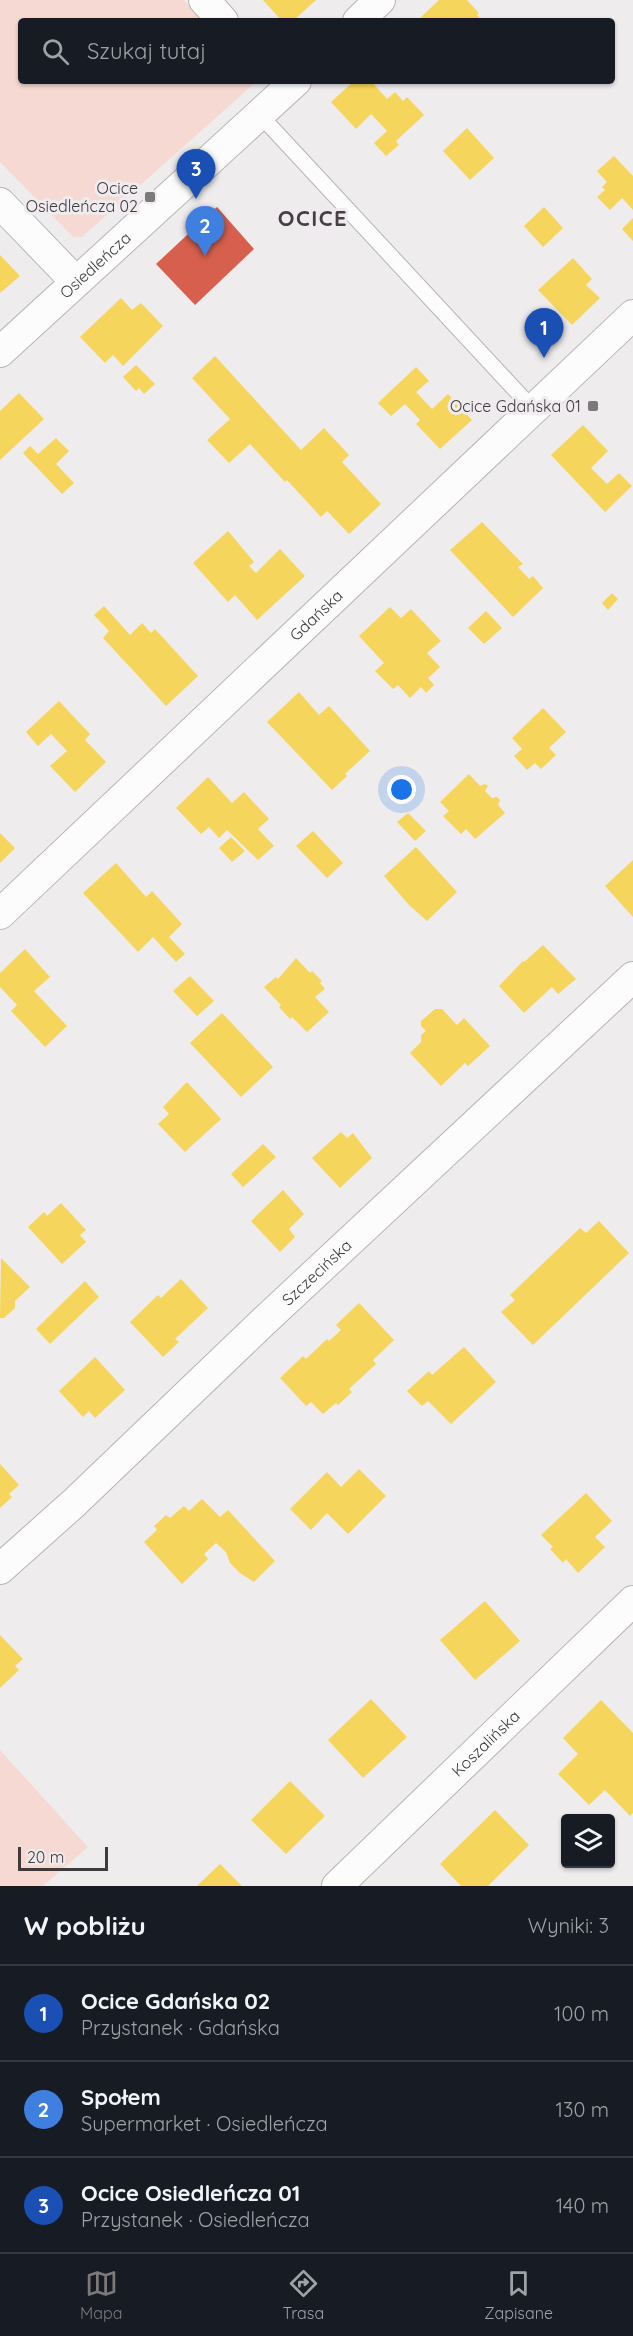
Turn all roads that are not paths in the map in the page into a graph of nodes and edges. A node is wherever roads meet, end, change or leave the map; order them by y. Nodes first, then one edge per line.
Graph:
1 (204, 0) edge
2 (380, 0) edge
3 (220, 18) edge
4 (361, 18) edge
5 (286, 84) edge
6 (260, 115) junction
7 (0, 203) edge
8 (76, 282) junction
9 (633, 315) edge
10 (0, 352) edge
11 (532, 409) junction
12 (0, 914) edge
13 (633, 976) edge
14 (0, 1569) edge
15 (633, 1601) edge
16 (337, 1886) edge

1 - 3 street
2 - 4 street
5 - 6 street, Osiedleńcza
6 - 8 street, Osiedleńcza
6 - 11 lane
7 - 8 street
8 - 10 street, Osiedleńcza
9 - 11 street, Gdańska
11 - 12 street, Gdańska
13 - 14 street, Szczecińska
15 - 16 street, Koszalińska

